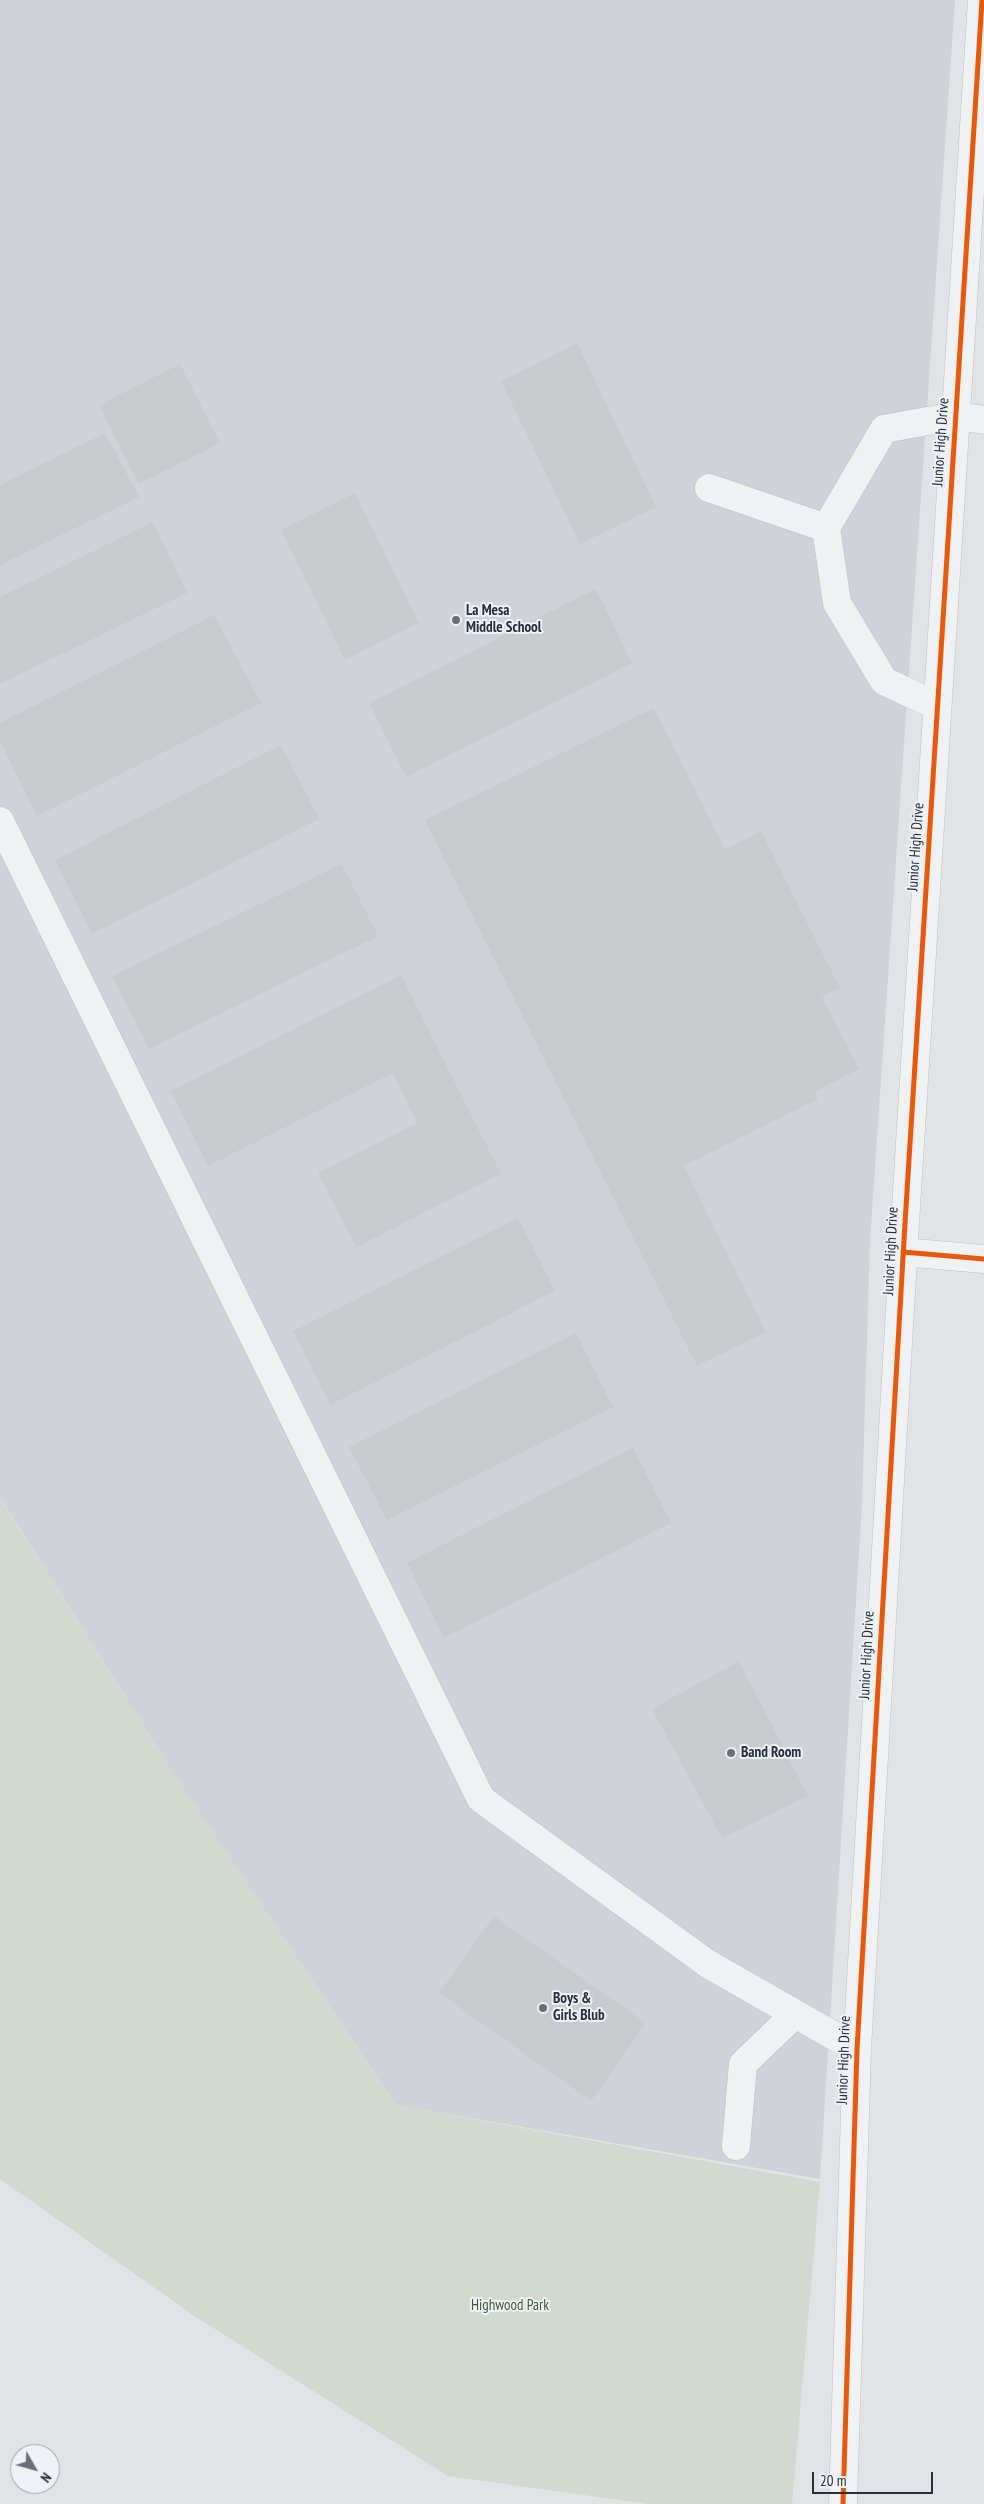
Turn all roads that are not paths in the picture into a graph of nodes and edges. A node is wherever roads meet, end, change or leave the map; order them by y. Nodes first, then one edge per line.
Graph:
1 (982, 0) edge
2 (955, 416) junction
3 (984, 420) edge
4 (709, 488) dead end
5 (826, 528) junction
6 (937, 706) junction
7 (0, 822) edge
8 (903, 1252) junction
9 (984, 1259) edge
10 (795, 2014) junction
11 (856, 2049) junction
12 (736, 2146) dead end
13 (843, 2504) edge

1 - 2 street, Junior High Drive
2 - 3 street
2 - 5 street
2 - 6 street, Junior High Drive
4 - 5 street
5 - 6 street
6 - 8 street, Junior High Drive
7 - 10 street
8 - 9 street
8 - 11 street, Junior High Drive
10 - 11 street
10 - 12 street
11 - 13 street, Junior High Drive

